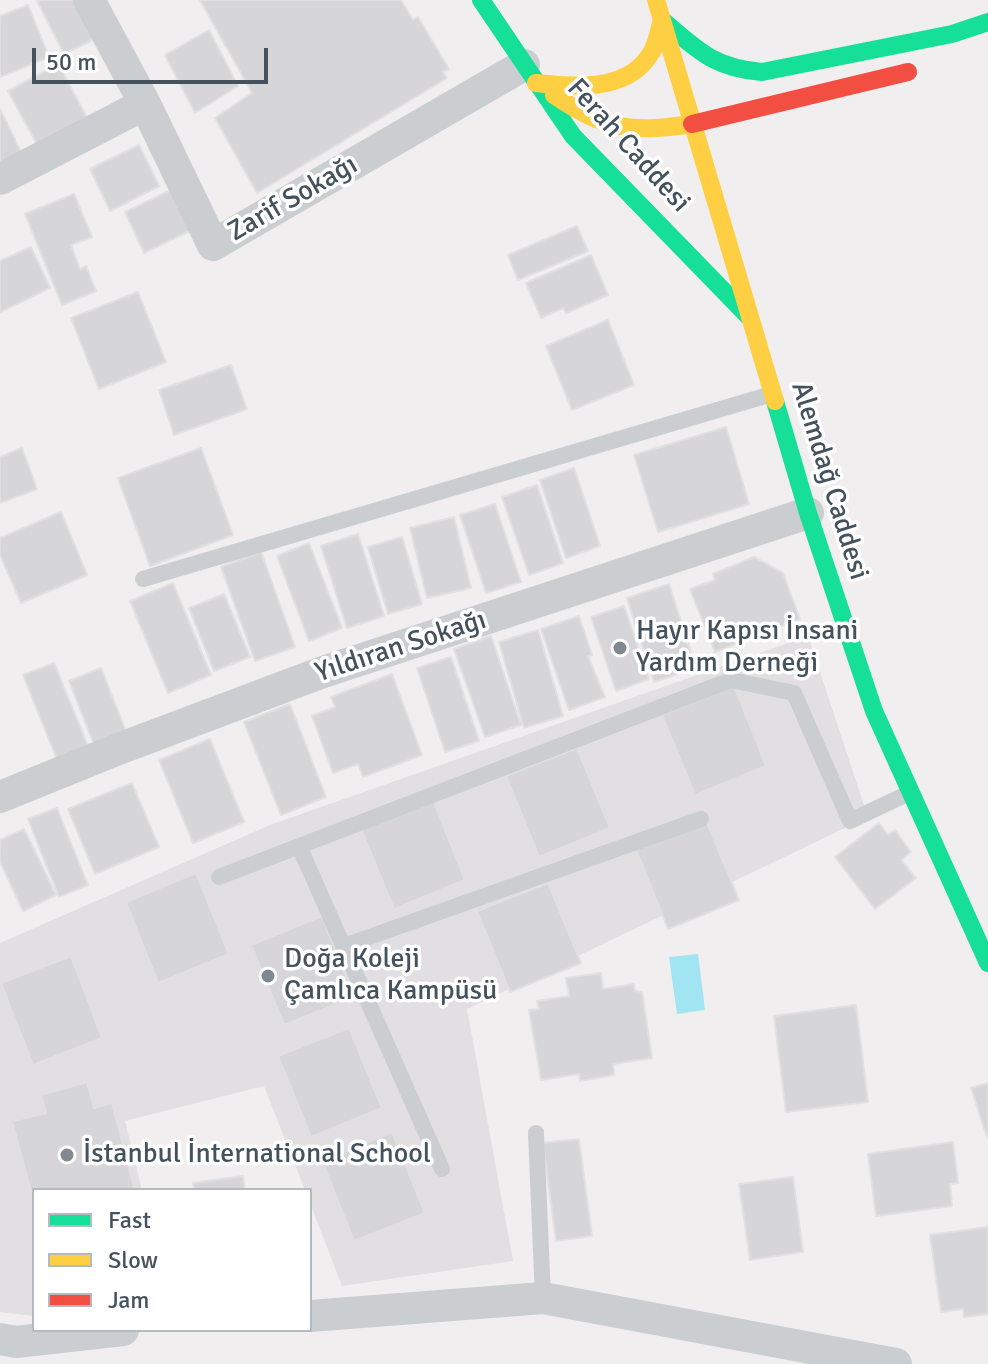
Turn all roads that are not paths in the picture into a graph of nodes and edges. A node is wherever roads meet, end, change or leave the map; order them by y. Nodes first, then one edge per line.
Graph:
1 (89, 0) edge
2 (481, 0) edge
3 (656, 0) edge
4 (662, 20) junction
5 (988, 22) edge
6 (929, 66) dead end
7 (530, 74) junction
8 (145, 104) junction
9 (692, 124) junction
10 (0, 179) edge
11 (749, 317) junction
12 (774, 393) junction
13 (808, 513) junction
14 (143, 579) dead end
15 (911, 792) junction
16 (0, 797) edge
17 (701, 819) dead end
18 (299, 846) junction
19 (219, 877) dead end
20 (344, 946) junction
21 (988, 963) edge
22 (536, 1133) dead end
23 (442, 1169) dead end
24 (543, 1298) junction
25 (312, 1316) edge
26 (110, 1332) edge
27 (10, 1348) edge
28 (896, 1364) edge

1 - 8 street
2 - 7 main road, Ferah Caddesi
3 - 4 main road, Alemdağ Caddesi
4 - 5 main road
4 - 7 main road
4 - 9 main road, Alemdağ Caddesi
6 - 9 main road
7 - 8 street, Zarif Sokağı
7 - 9 main road
7 - 11 main road, Ferah Caddesi
8 - 10 street
9 - 11 main road, Alemdağ Caddesi
11 - 12 main road, Alemdağ Caddesi
12 - 13 main road, Alemdağ Caddesi
12 - 14 lane
13 - 15 main road, Alemdağ Caddesi
13 - 16 street, Yıldıran Sokağı
15 - 18 lane
15 - 21 main road, Alemdağ Caddesi
17 - 20 lane
18 - 19 lane
18 - 20 lane
20 - 23 lane
22 - 24 lane
24 - 25 street
24 - 28 street
26 - 27 street

